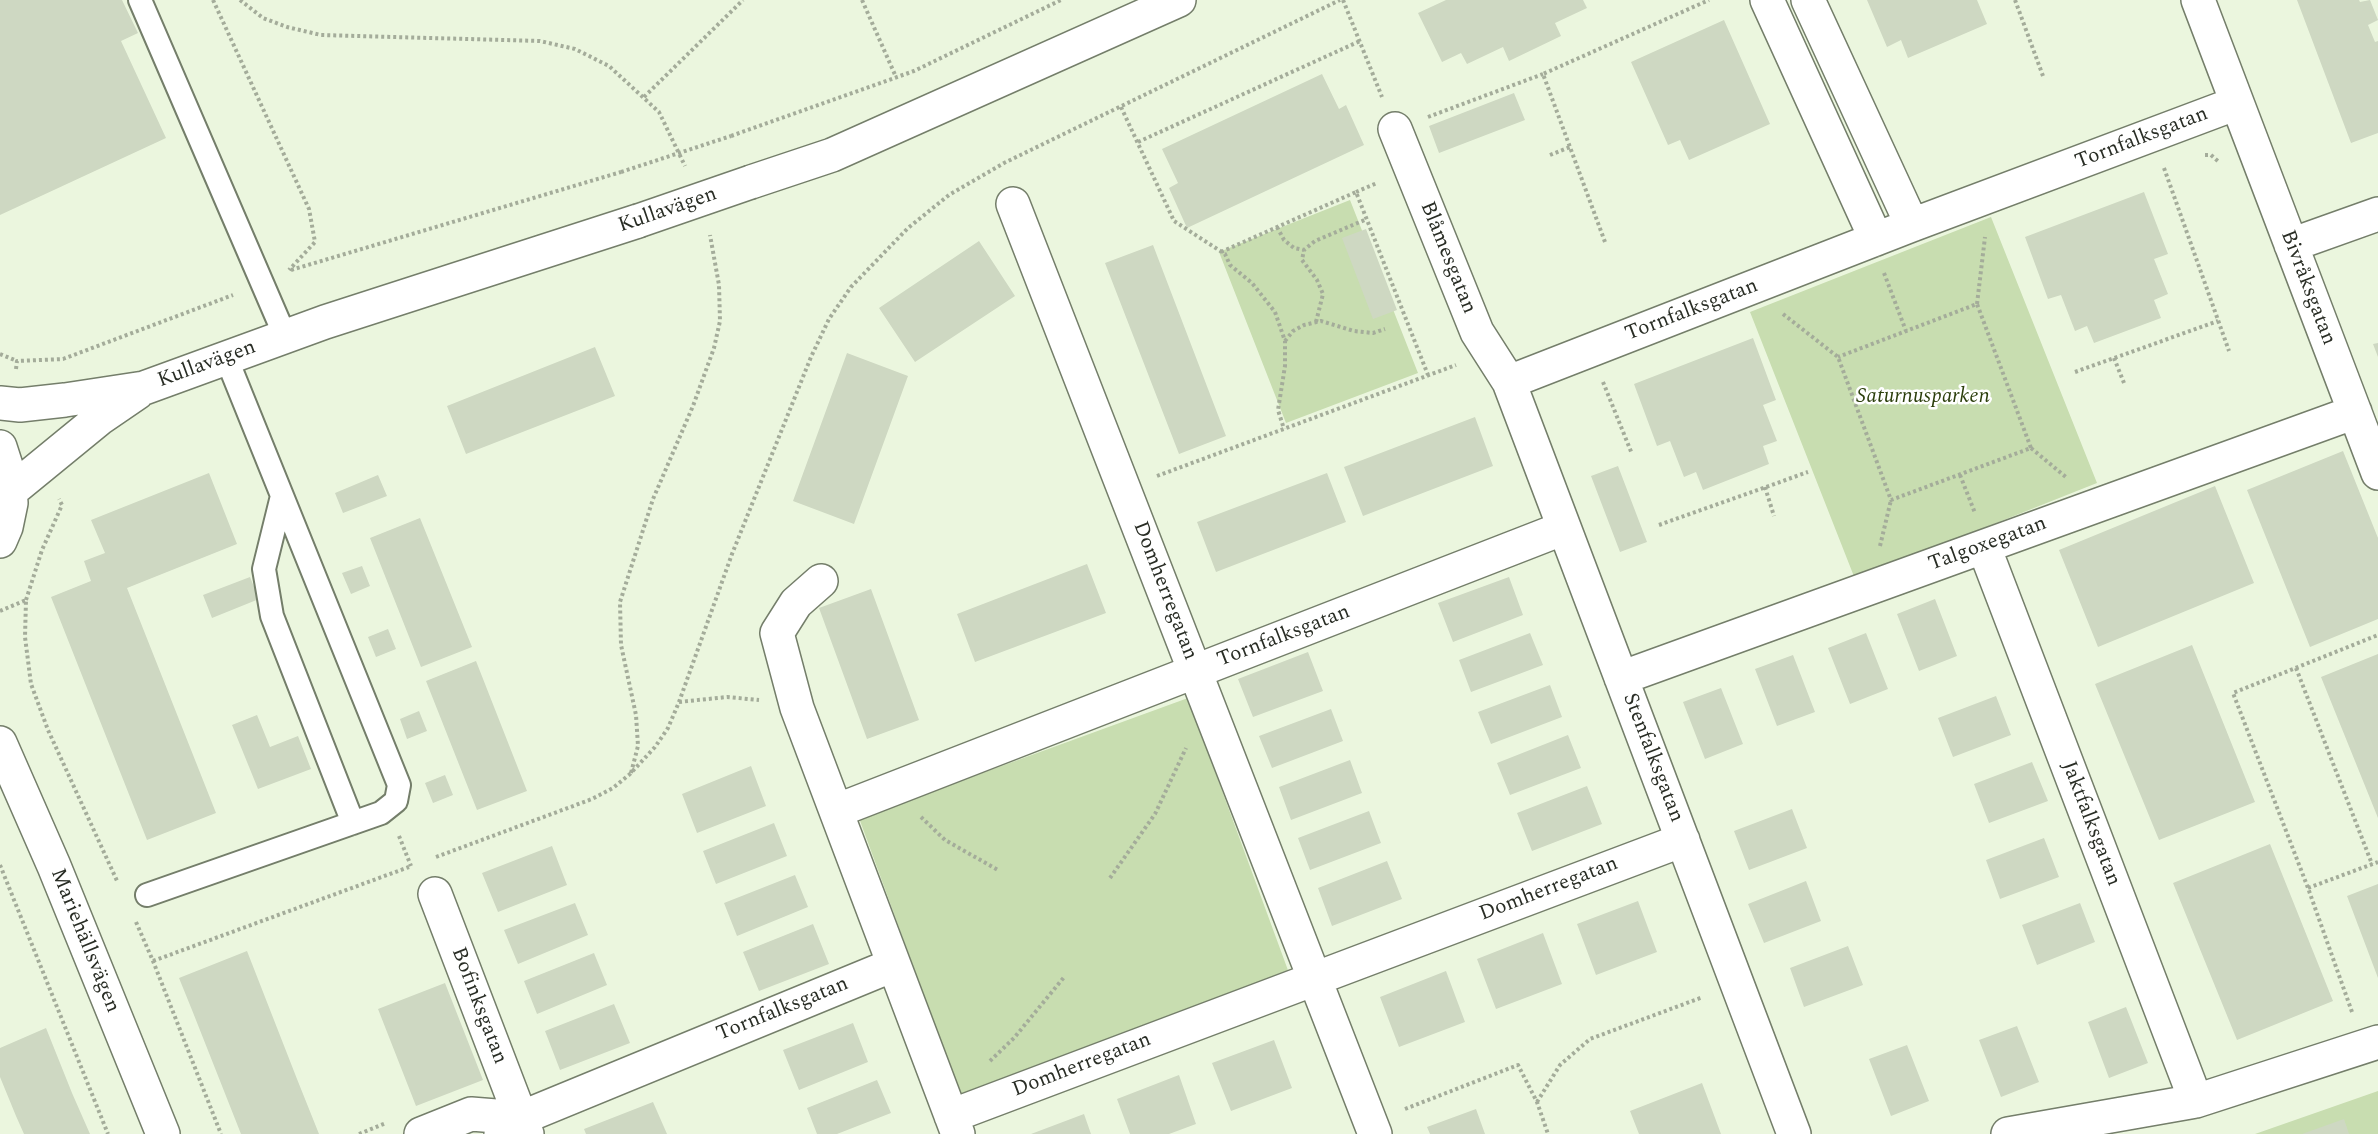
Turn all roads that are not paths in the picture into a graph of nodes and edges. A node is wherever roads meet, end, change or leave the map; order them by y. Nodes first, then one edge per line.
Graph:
1 (140, 0) edge
2 (1179, 0) edge
3 (1767, 0) edge
4 (1808, 0) edge
5 (2198, 0) edge
6 (2237, 103) junction
7 (1395, 129) road end
8 (1013, 204) dead end
9 (2378, 214) edge
10 (1911, 225) junction
11 (1876, 239) junction
12 (2291, 245) junction
13 (285, 336) junction
14 (226, 357) junction
15 (1509, 382) junction
16 (144, 388) junction
17 (10, 404) edge
18 (2355, 412) junction
19 (0, 447) edge
20 (2378, 473) edge
21 (10, 491) junction
22 (282, 496) junction
23 (1564, 528) junction
24 (0, 541) edge
25 (1984, 547) junction
26 (821, 581) dead end
27 (1621, 678) junction
28 (1201, 684) junction
29 (1, 740) edge
30 (836, 811) junction
31 (353, 823) junction
32 (1683, 840) junction
33 (435, 894) dead end
34 (147, 895) dead end
35 (893, 965) junction
36 (1315, 978) junction
37 (2371, 1044) edge
38 (2196, 1101) junction
39 (954, 1125) edge
40 (1372, 1128) edge
41 (516, 1129) edge
42 (163, 1134) edge
43 (421, 1134) edge
44 (1794, 1134) edge
45 (2008, 1134) edge

1 - 13 lane
2 - 13 street, Kullavägen, bridge
3 - 11 street
4 - 10 street
5 - 6 street, Bivråksgatan
6 - 10 street, Tornfalksgatan
6 - 12 street, Bivråksgatan
7 - 15 street, Blåmesgatan
8 - 28 street, Domherregatan
9 - 12 street
10 - 11 street, Tornfalksgatan
11 - 15 street, Tornfalksgatan
12 - 18 street, Bivråksgatan
13 - 14 street, Kullavägen
14 - 16 street, Kullavägen
14 - 22 lane
15 - 23 street, Stenfalksgatan
16 - 17 street, Kullavägen
16 - 21 street, Kullavägen
18 - 20 street, Bivråksgatan
18 - 25 street, Talgoxegatan
19 - 21 street
21 - 24 street
22 - 31 lane
22 - 31 lane
23 - 27 street, Stenfalksgatan
23 - 28 street, Tornfalksgatan
25 - 27 street, Talgoxegatan
25 - 38 street, Jaktfalksgatan
26 - 30 street
27 - 32 street, Stenfalksgatan
28 - 30 street, Tornfalksgatan
28 - 36 street, Domherregatan
29 - 42 street, Mariehällsvägen
30 - 35 street
31 - 34 lane
32 - 36 street, Domherregatan
32 - 44 street, Stenfalksgatan
33 - 41 street, Bofinksgatan
35 - 39 street
35 - 41 street, Tornfalksgatan
36 - 39 street, Domherregatan
36 - 40 street, Domherregatan
37 - 38 street
38 - 45 street
41 - 43 street, Tornfalksgatan

